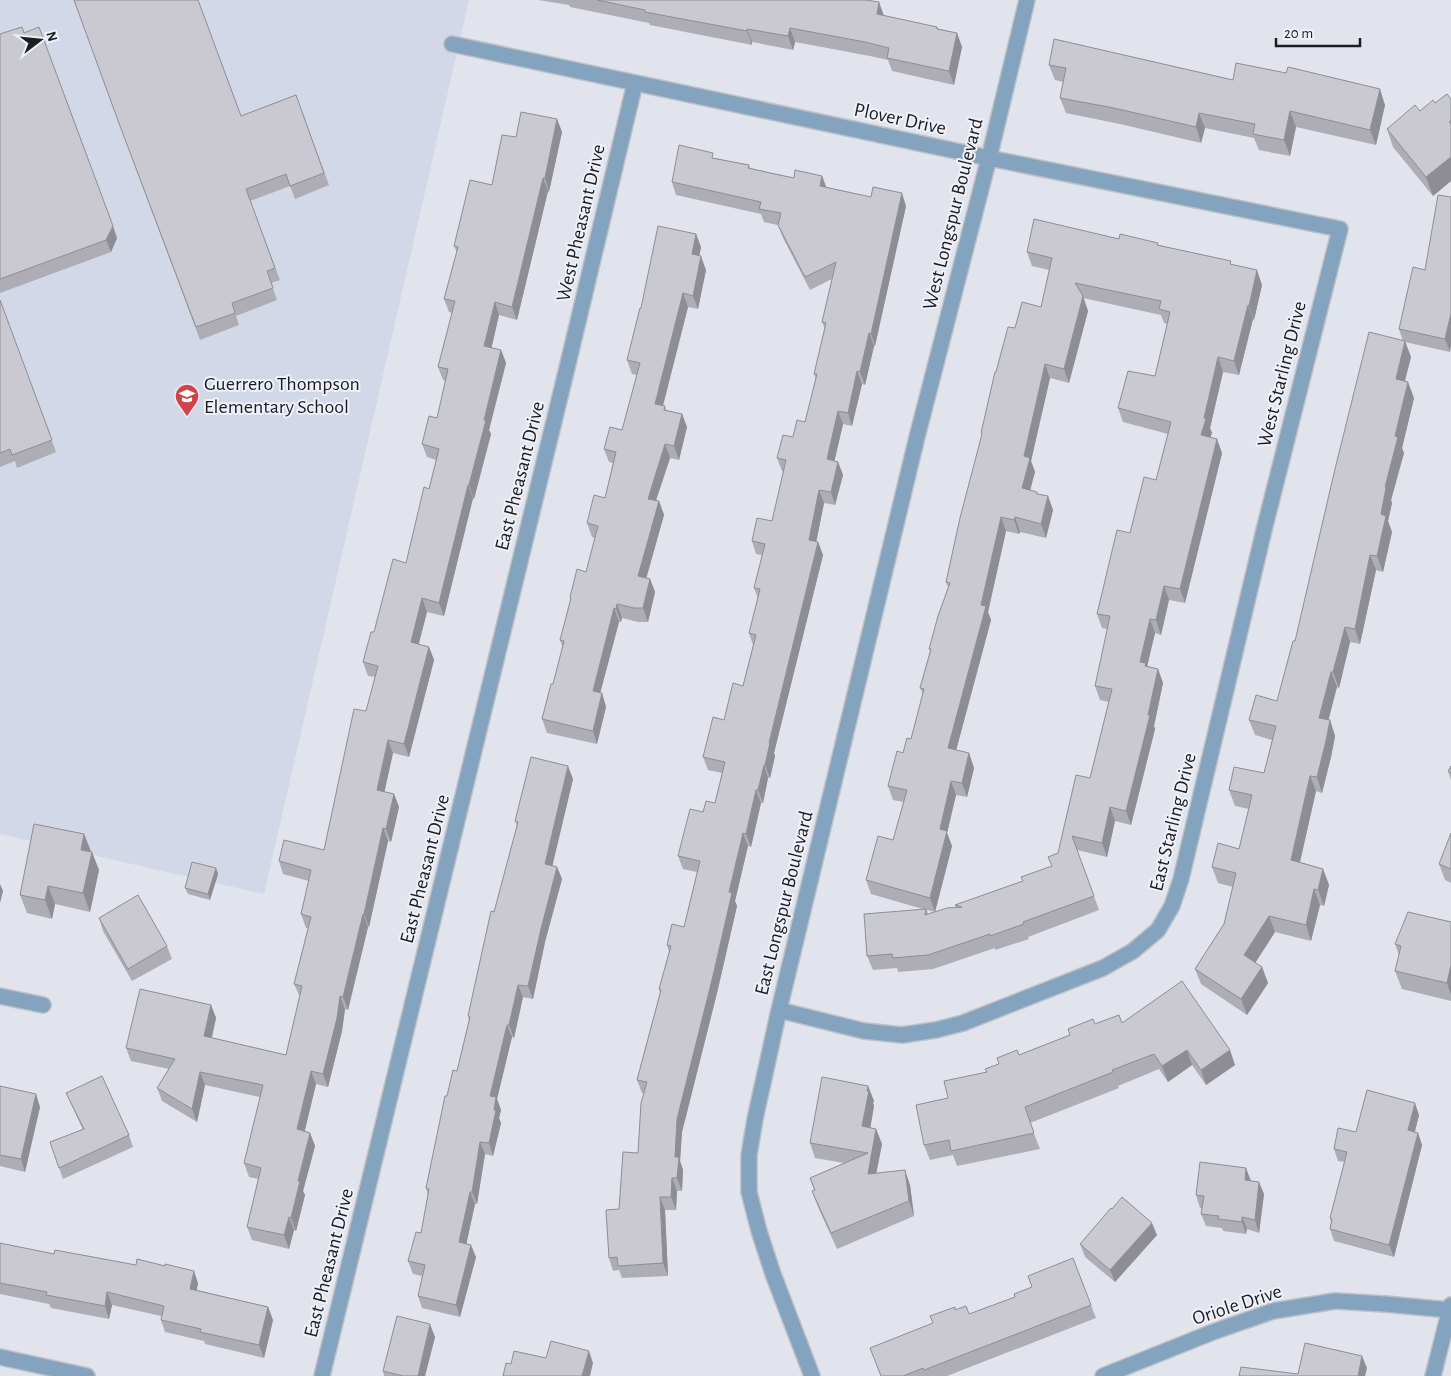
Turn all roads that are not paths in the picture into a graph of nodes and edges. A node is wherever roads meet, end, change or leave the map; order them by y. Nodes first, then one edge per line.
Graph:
1 (1027, 0) edge
2 (452, 44) dead end
3 (635, 83) junction
4 (988, 158) junction
5 (1340, 229) joint
6 (566, 372) joint
7 (917, 437) joint
8 (1264, 530) joint
9 (0, 996) edge
10 (43, 1005) dead end
11 (779, 1010) junction
12 (1450, 1308) edge
13 (0, 1357) edge
14 (87, 1376) edge
15 (322, 1376) edge
16 (812, 1376) edge
17 (1103, 1376) edge
18 (1433, 1376) edge

1 - 4 street, West Longspur Boulevard
2 - 3 street, Plover Drive
3 - 4 street, Plover Drive
3 - 6 street, West Pheasant Drive
4 - 5 street, Plover Drive
4 - 7 street, West Longspur Boulevard
5 - 8 street, West Starling Drive
6 - 15 street, East Pheasant Drive
7 - 11 street, East Longspur Boulevard
8 - 11 street, East Starling Drive
9 - 10 street
11 - 16 street, East Longspur Boulevard
12 - 17 street, Oriole Drive
12 - 18 street
13 - 14 street

